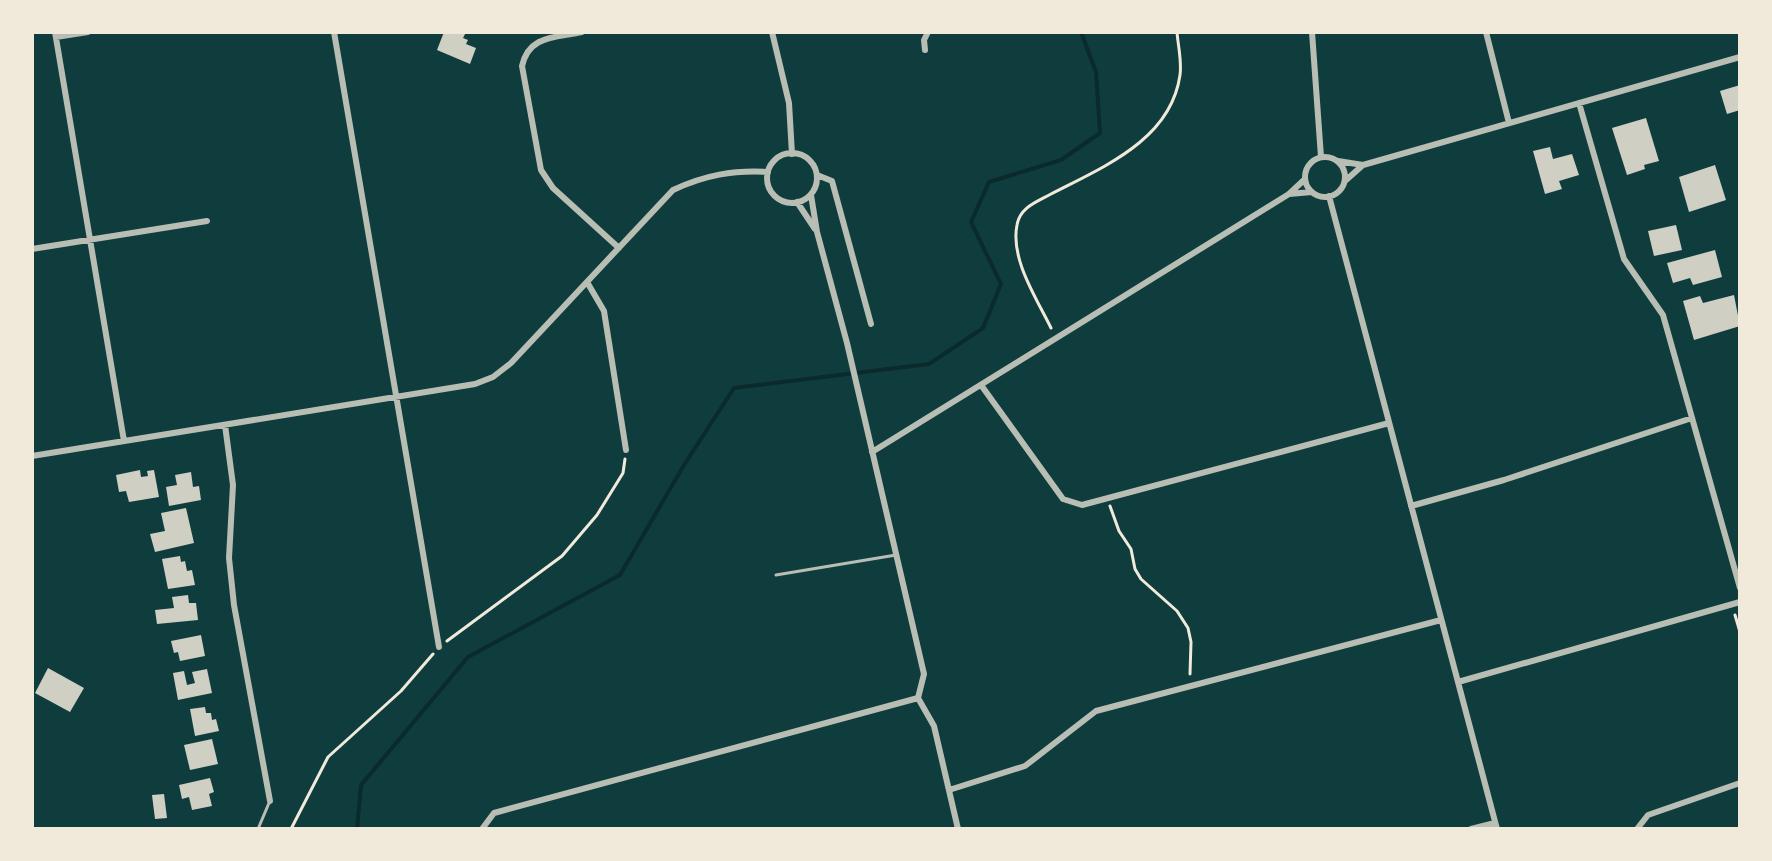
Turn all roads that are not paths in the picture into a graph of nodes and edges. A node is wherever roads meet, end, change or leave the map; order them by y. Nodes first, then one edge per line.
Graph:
1 (88, 32) edge
2 (334, 32) edge
3 (582, 32) edge
4 (772, 32) edge
5 (928, 32) edge
6 (1312, 32) edge
7 (1486, 32) edge
8 (56, 34) edge
9 (925, 50) dead end
10 (1740, 57) edge
11 (1579, 103) junction
12 (1509, 123) junction
13 (792, 154) junction
14 (1321, 157) junction
15 (1338, 161) junction
16 (1363, 165) junction
17 (768, 172) junction
18 (817, 175) junction
19 (1305, 179) junction
20 (1344, 182) junction
21 (1312, 192) junction
22 (1289, 194) junction
23 (811, 195) junction
24 (1329, 196) junction
25 (797, 202) junction
26 (207, 221) dead end
27 (817, 232) junction
28 (90, 239) junction
29 (619, 248) junction
30 (32, 249) edge
31 (587, 282) junction
32 (871, 324) dead end
33 (981, 385) junction
34 (397, 397) junction
35 (1692, 418) junction
36 (1389, 423) junction
37 (225, 425) junction
38 (124, 441) junction
39 (626, 450) road end
40 (872, 452) junction
41 (32, 456) edge
42 (1411, 506) junction
43 (896, 555) junction
44 (776, 575) dead end
45 (1740, 588) edge
46 (1740, 602) edge
47 (1441, 620) junction
48 (439, 647) road end
49 (1458, 682) junction
50 (918, 698) junction
51 (1740, 783) edge
52 (949, 790) junction
53 (270, 801) joint
54 (1496, 826) edge
55 (258, 829) edge
56 (482, 829) edge
57 (958, 829) edge
58 (1471, 829) edge
59 (1637, 829) edge

1 - 8 street
2 - 34 street
3 - 29 street
4 - 13 street
5 - 9 street
6 - 14 street
7 - 12 street
8 - 28 street
10 - 11 street
11 - 12 street
11 - 35 street
12 - 16 street
13 - 17 street
13 - 18 street
14 - 15 street
14 - 19 street
15 - 16 street
15 - 20 street
16 - 20 street
17 - 25 street
17 - 29 street
18 - 23 street
18 - 32 street
19 - 21 street
19 - 22 street
20 - 24 street
21 - 22 street
21 - 24 street
22 - 33 street
23 - 25 street
23 - 27 street
24 - 36 street
25 - 27 street
26 - 28 street
27 - 40 street
28 - 30 street
28 - 38 street
29 - 31 street
31 - 34 street
31 - 39 street
33 - 36 street
33 - 40 street
34 - 37 street
34 - 48 street
35 - 42 street
35 - 45 street
36 - 42 street
37 - 38 street
37 - 53 street
38 - 41 street
40 - 43 street
42 - 47 street
43 - 44 lane
43 - 50 street
46 - 49 street
47 - 49 street
47 - 52 street
49 - 54 street
50 - 52 street
50 - 56 street
51 - 59 street
52 - 57 street
53 - 55 lane
54 - 58 street

